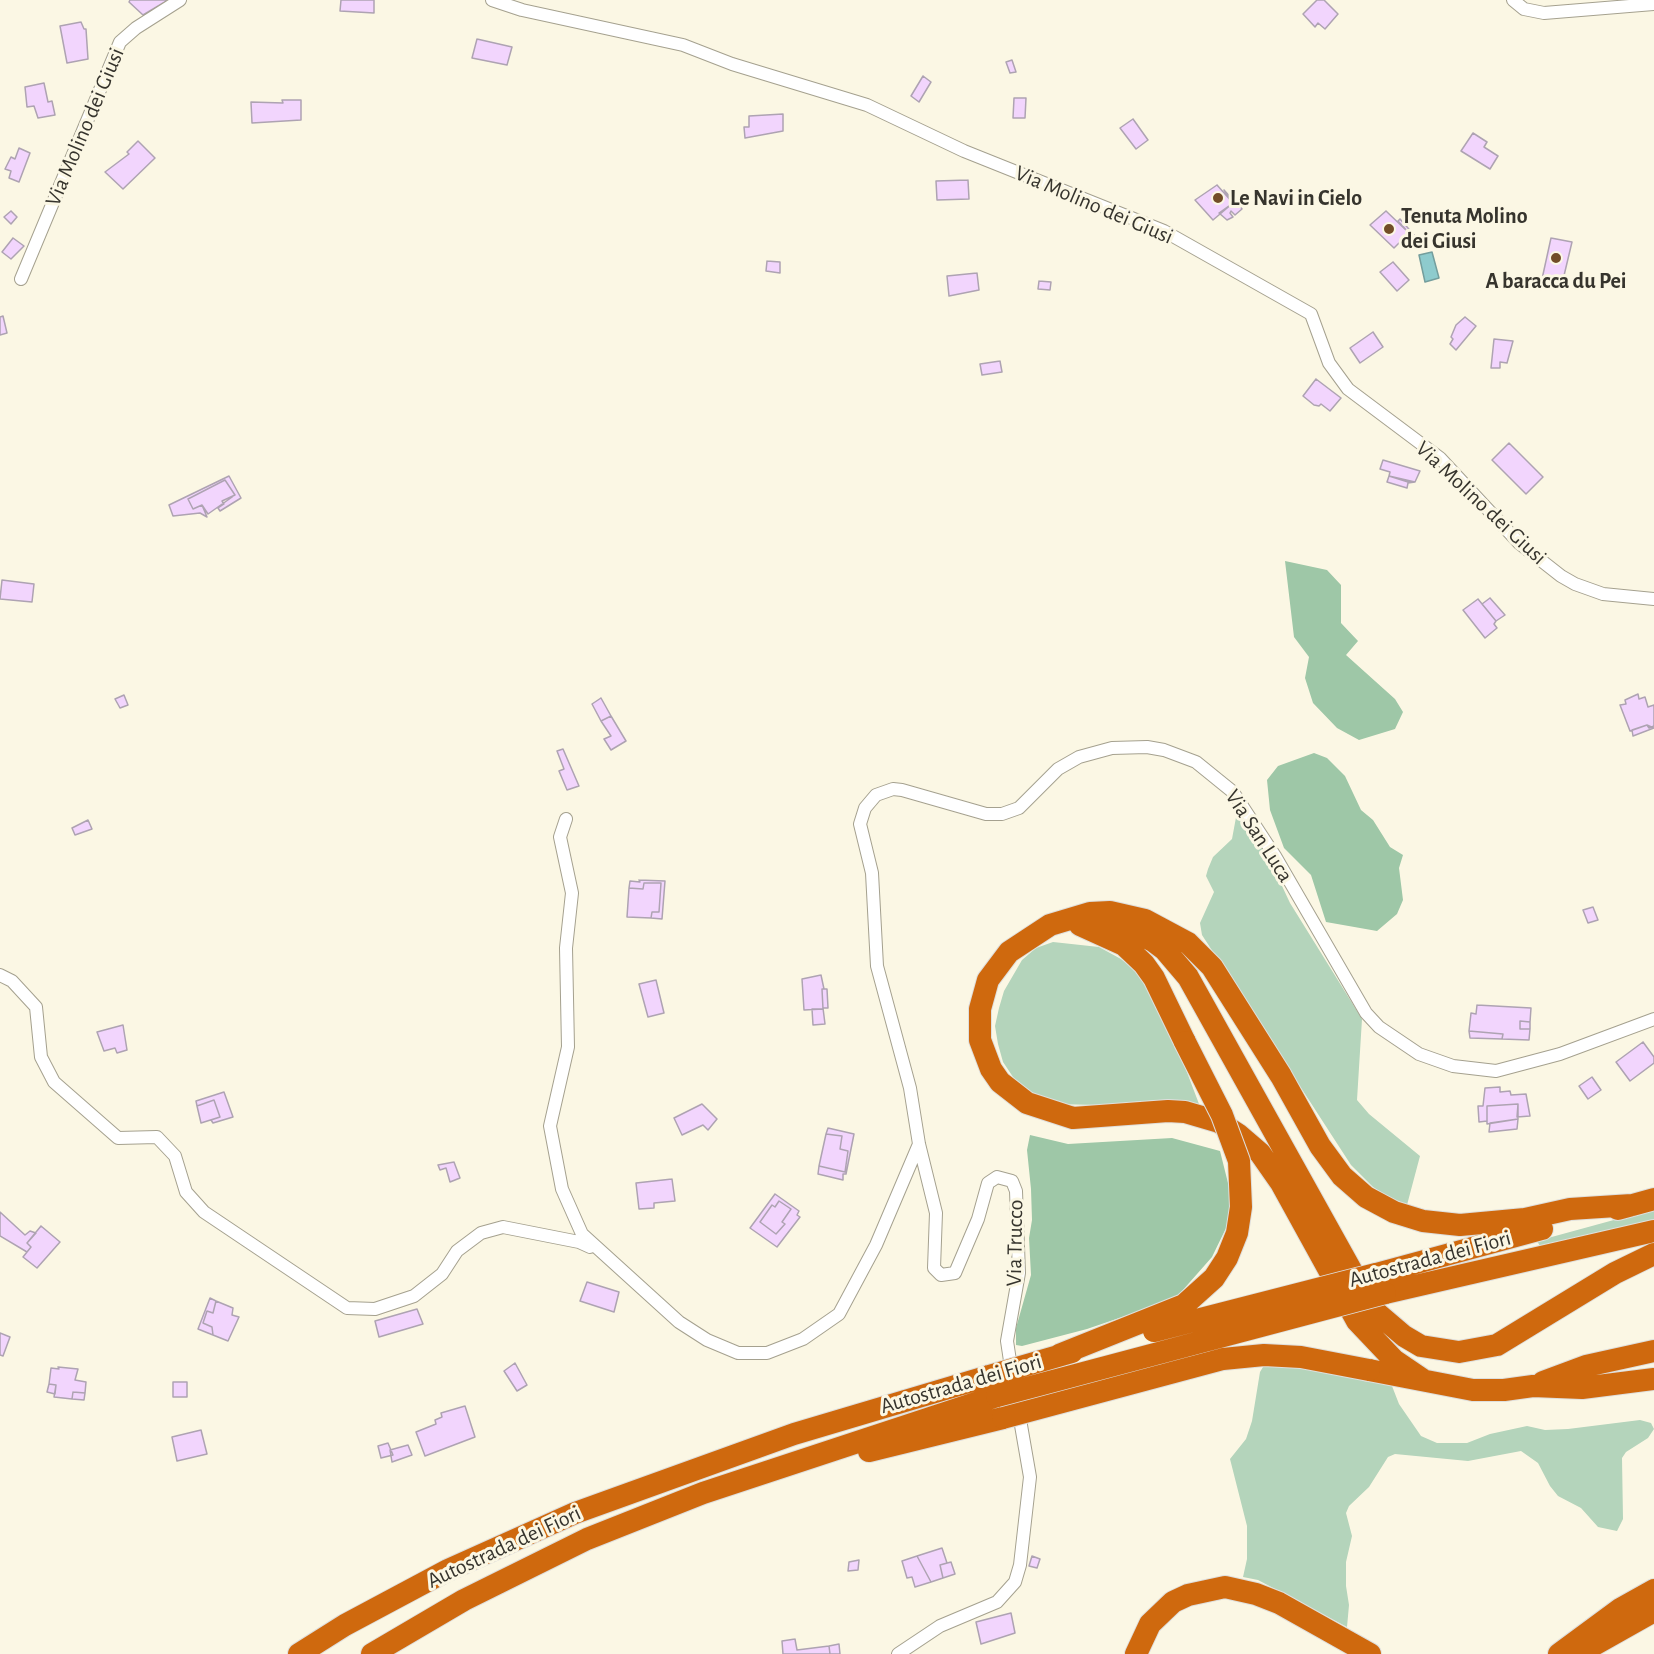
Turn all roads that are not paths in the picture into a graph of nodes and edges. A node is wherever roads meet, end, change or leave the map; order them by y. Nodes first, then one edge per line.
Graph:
1 (180, 0) edge
2 (492, 0) edge
3 (1512, 0) edge
4 (1654, 4) edge
5 (21, 279) dead end
6 (1654, 599) edge
7 (566, 819) dead end
8 (1050, 925) junction
9 (1080, 925) junction
10 (0, 975) edge
11 (1654, 1019) edge
12 (919, 1144) junction
13 (1654, 1199) edge
14 (1632, 1205) junction
15 (1654, 1231) edge
16 (1654, 1254) edge
17 (606, 1255) junction
18 (1380, 1283) junction
19 (1654, 1351) edge
20 (1059, 1355) junction
21 (1422, 1379) junction
22 (1654, 1379) edge
23 (993, 1386) junction
24 (1533, 1386) junction
25 (799, 1460) junction
26 (1654, 1590) edge
27 (1654, 1611) edge
28 (299, 1654) edge
29 (372, 1654) edge
30 (898, 1654) edge
31 (1136, 1654) edge
32 (1370, 1654) edge
33 (1559, 1654) edge
34 (1578, 1654) edge

1 - 5 street, Via Molino dei Giusi
2 - 6 street, Via Molino dei Giusi
3 - 4 street
7 - 17 street
8 - 9 highway
8 - 14 highway
8 - 21 highway
9 - 16 highway
9 - 20 highway, bridge
10 - 17 street
11 - 12 street, Via San Luca
12 - 17 street
12 - 30 street, Via Trucco
13 - 14 highway, Autostrada dei Fiori
14 - 18 highway, Autostrada dei Fiori
15 - 18 highway, Autostrada dei Fiori
18 - 20 highway, Autostrada dei Fiori, bridge
18 - 23 highway, Autostrada dei Fiori, bridge
19 - 24 highway
20 - 23 highway, Autostrada dei Fiori, bridge
21 - 24 highway
21 - 25 highway, bridge
22 - 24 highway
23 - 25 highway, Autostrada dei Fiori
23 - 28 highway, Autostrada dei Fiori
25 - 29 highway, Autostrada dei Fiori
26 - 33 highway
27 - 34 highway
31 - 32 highway

